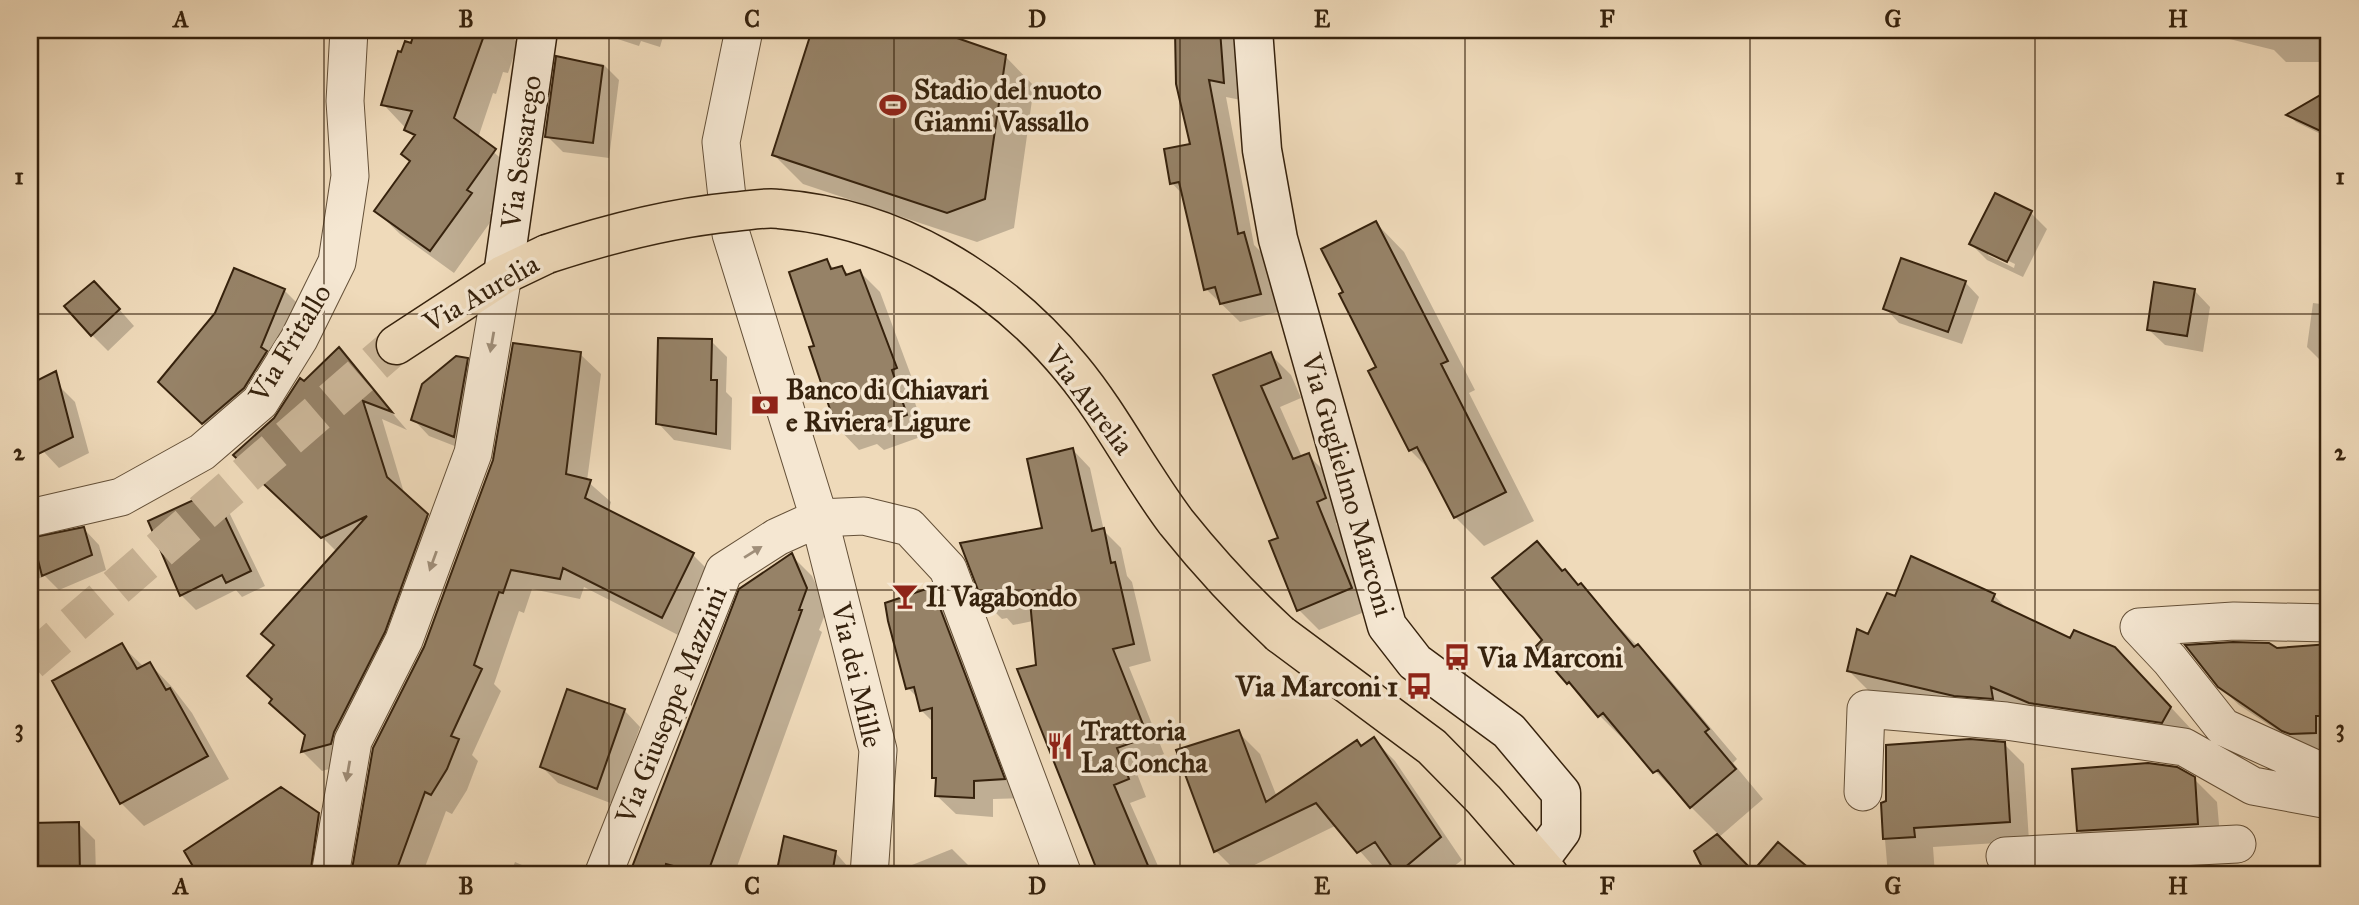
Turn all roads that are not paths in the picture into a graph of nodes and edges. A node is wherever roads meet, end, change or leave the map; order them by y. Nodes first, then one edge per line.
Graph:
1 (349, 30) edge
2 (538, 30) edge
3 (744, 30) edge
4 (1253, 30) edge
5 (503, 275) junction
6 (396, 345) tunnel mouth
7 (30, 518) edge
8 (819, 518) junction
9 (2329, 623) edge
10 (2329, 775) edge
11 (1863, 792) dead end
12 (2329, 800) edge
13 (2237, 844) dead end
14 (2005, 856) dead end
15 (1544, 869) edge
16 (330, 875) edge
17 (603, 875) edge
18 (869, 875) edge
19 (1063, 875) edge

1 - 7 street, Via Fritallo
2 - 5 street, Via Sessarego
3 - 8 street, Via dei Mille
4 - 15 street, Via Guglielmo Marconi
5 - 6 main road, Via Aurelia
5 - 15 main road, Via Aurelia, bridge
5 -> 16 street
17 -> 8 street, Via Giuseppe Mazzini
8 - 18 street, Via dei Mille
8 - 19 street, Via Giuseppe Mazzini
9 - 10 street
11 - 12 street
13 - 14 street

